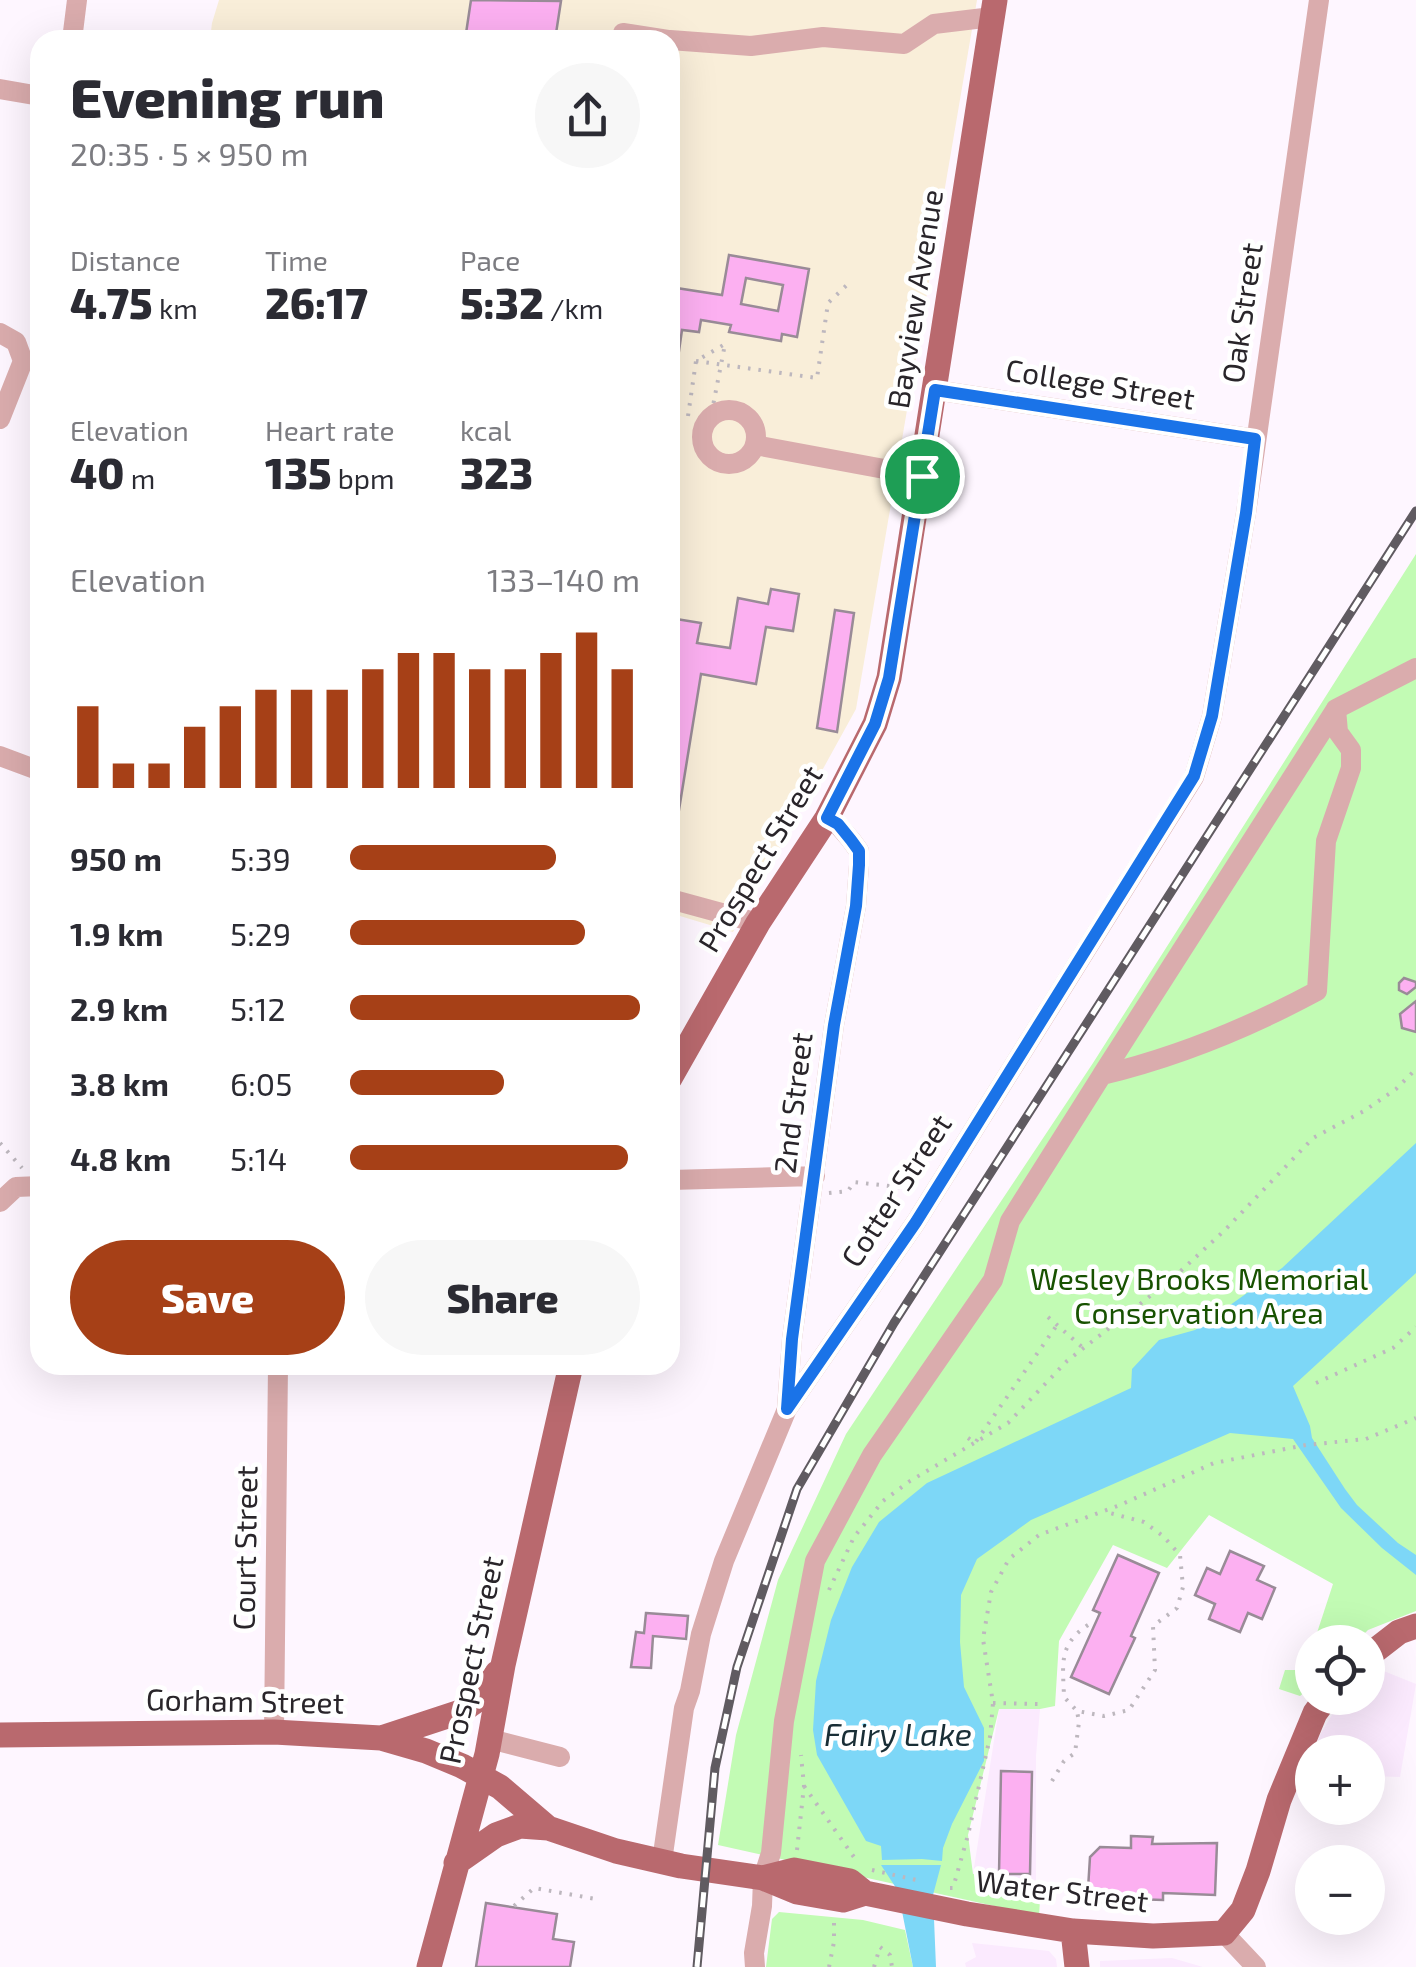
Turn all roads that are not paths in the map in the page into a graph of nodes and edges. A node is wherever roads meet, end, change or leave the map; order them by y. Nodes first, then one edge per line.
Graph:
1 (78, 0) edge
2 (1319, 0) edge
3 (993, 8) edge
4 (74, 30) edge
5 (680, 41) edge
6 (0, 89) edge
7 (30, 94) edge
8 (0, 333) edge
9 (935, 390) junction
10 (0, 419) edge
11 (1255, 439) junction
12 (756, 445) junction
13 (922, 476) junction
14 (1416, 668) edge
15 (1336, 710) junction
16 (875, 724) joint
17 (1202, 752) joint
18 (0, 756) edge
19 (30, 768) edge
20 (827, 818) junction
21 (680, 902) edge
22 (758, 923) junction
23 (680, 1060) edge
24 (1102, 1075) junction
25 (680, 1180) edge
26 (814, 1185) junction
27 (30, 1186) edge
28 (2, 1199) edge
29 (278, 1375) edge
30 (569, 1375) edge
31 (787, 1409) junction
32 (1416, 1626) edge
33 (1385, 1642) edge
34 (503, 1664) junction
35 (1314, 1715) edge
36 (274, 1732) junction
37 (0, 1735) edge
38 (381, 1738) junction
39 (490, 1740) junction
40 (560, 1758) dead end
41 (482, 1777) junction
42 (548, 1828) junction
43 (662, 1861) junction
44 (456, 1863) junction
45 (764, 1878) junction
46 (1074, 1930) junction
47 (1224, 1933) junction
48 (429, 1967) edge
49 (755, 1967) edge
50 (1077, 1967) edge
51 (1256, 1967) edge

1 - 4 street
2 - 11 street, Oak Street
3 - 5 street
3 - 9 main road, Bayview Avenue
6 - 7 street
8 - 10 street
9 - 11 street, College Street
9 - 13 main road, Bayview Avenue
11 - 17 street, Oak Street
12 - 12 street
12 - 13 street
13 - 16 main road, Bayview Avenue
14 - 15 street
15 - 24 street
15 - 24 street
16 - 20 main road, Prospect Street
17 - 31 street, Cotter Street
18 - 19 street
20 - 22 main road, Prospect Street
20 - 26 street, 2nd Street
21 - 22 street
22 - 23 main road, Prospect Street
24 - 45 street
25 - 26 street
26 - 31 street, 2nd Street
27 - 28 street
29 - 36 street, Court Street
30 - 34 main road, Prospect Street
31 - 43 street, Cotter Street
32 - 33 main road
34 - 38 main road
34 - 39 main road, Prospect Street
35 - 47 main road
36 - 37 main road, Gorham Street
36 - 38 main road, Gorham Street
38 - 41 main road, Gorham Street
39 - 40 street
39 - 41 main road, Prospect Street
41 - 42 main road, Water Street
41 - 44 main road, Prospect Street
42 - 43 main road, Water Street
42 - 44 main road
43 - 45 main road, Water Street
44 - 48 main road, Prospect Street
45 - 46 main road, Water Street
45 - 49 street
46 - 47 main road, Water Street
46 - 50 main road
47 - 51 street

